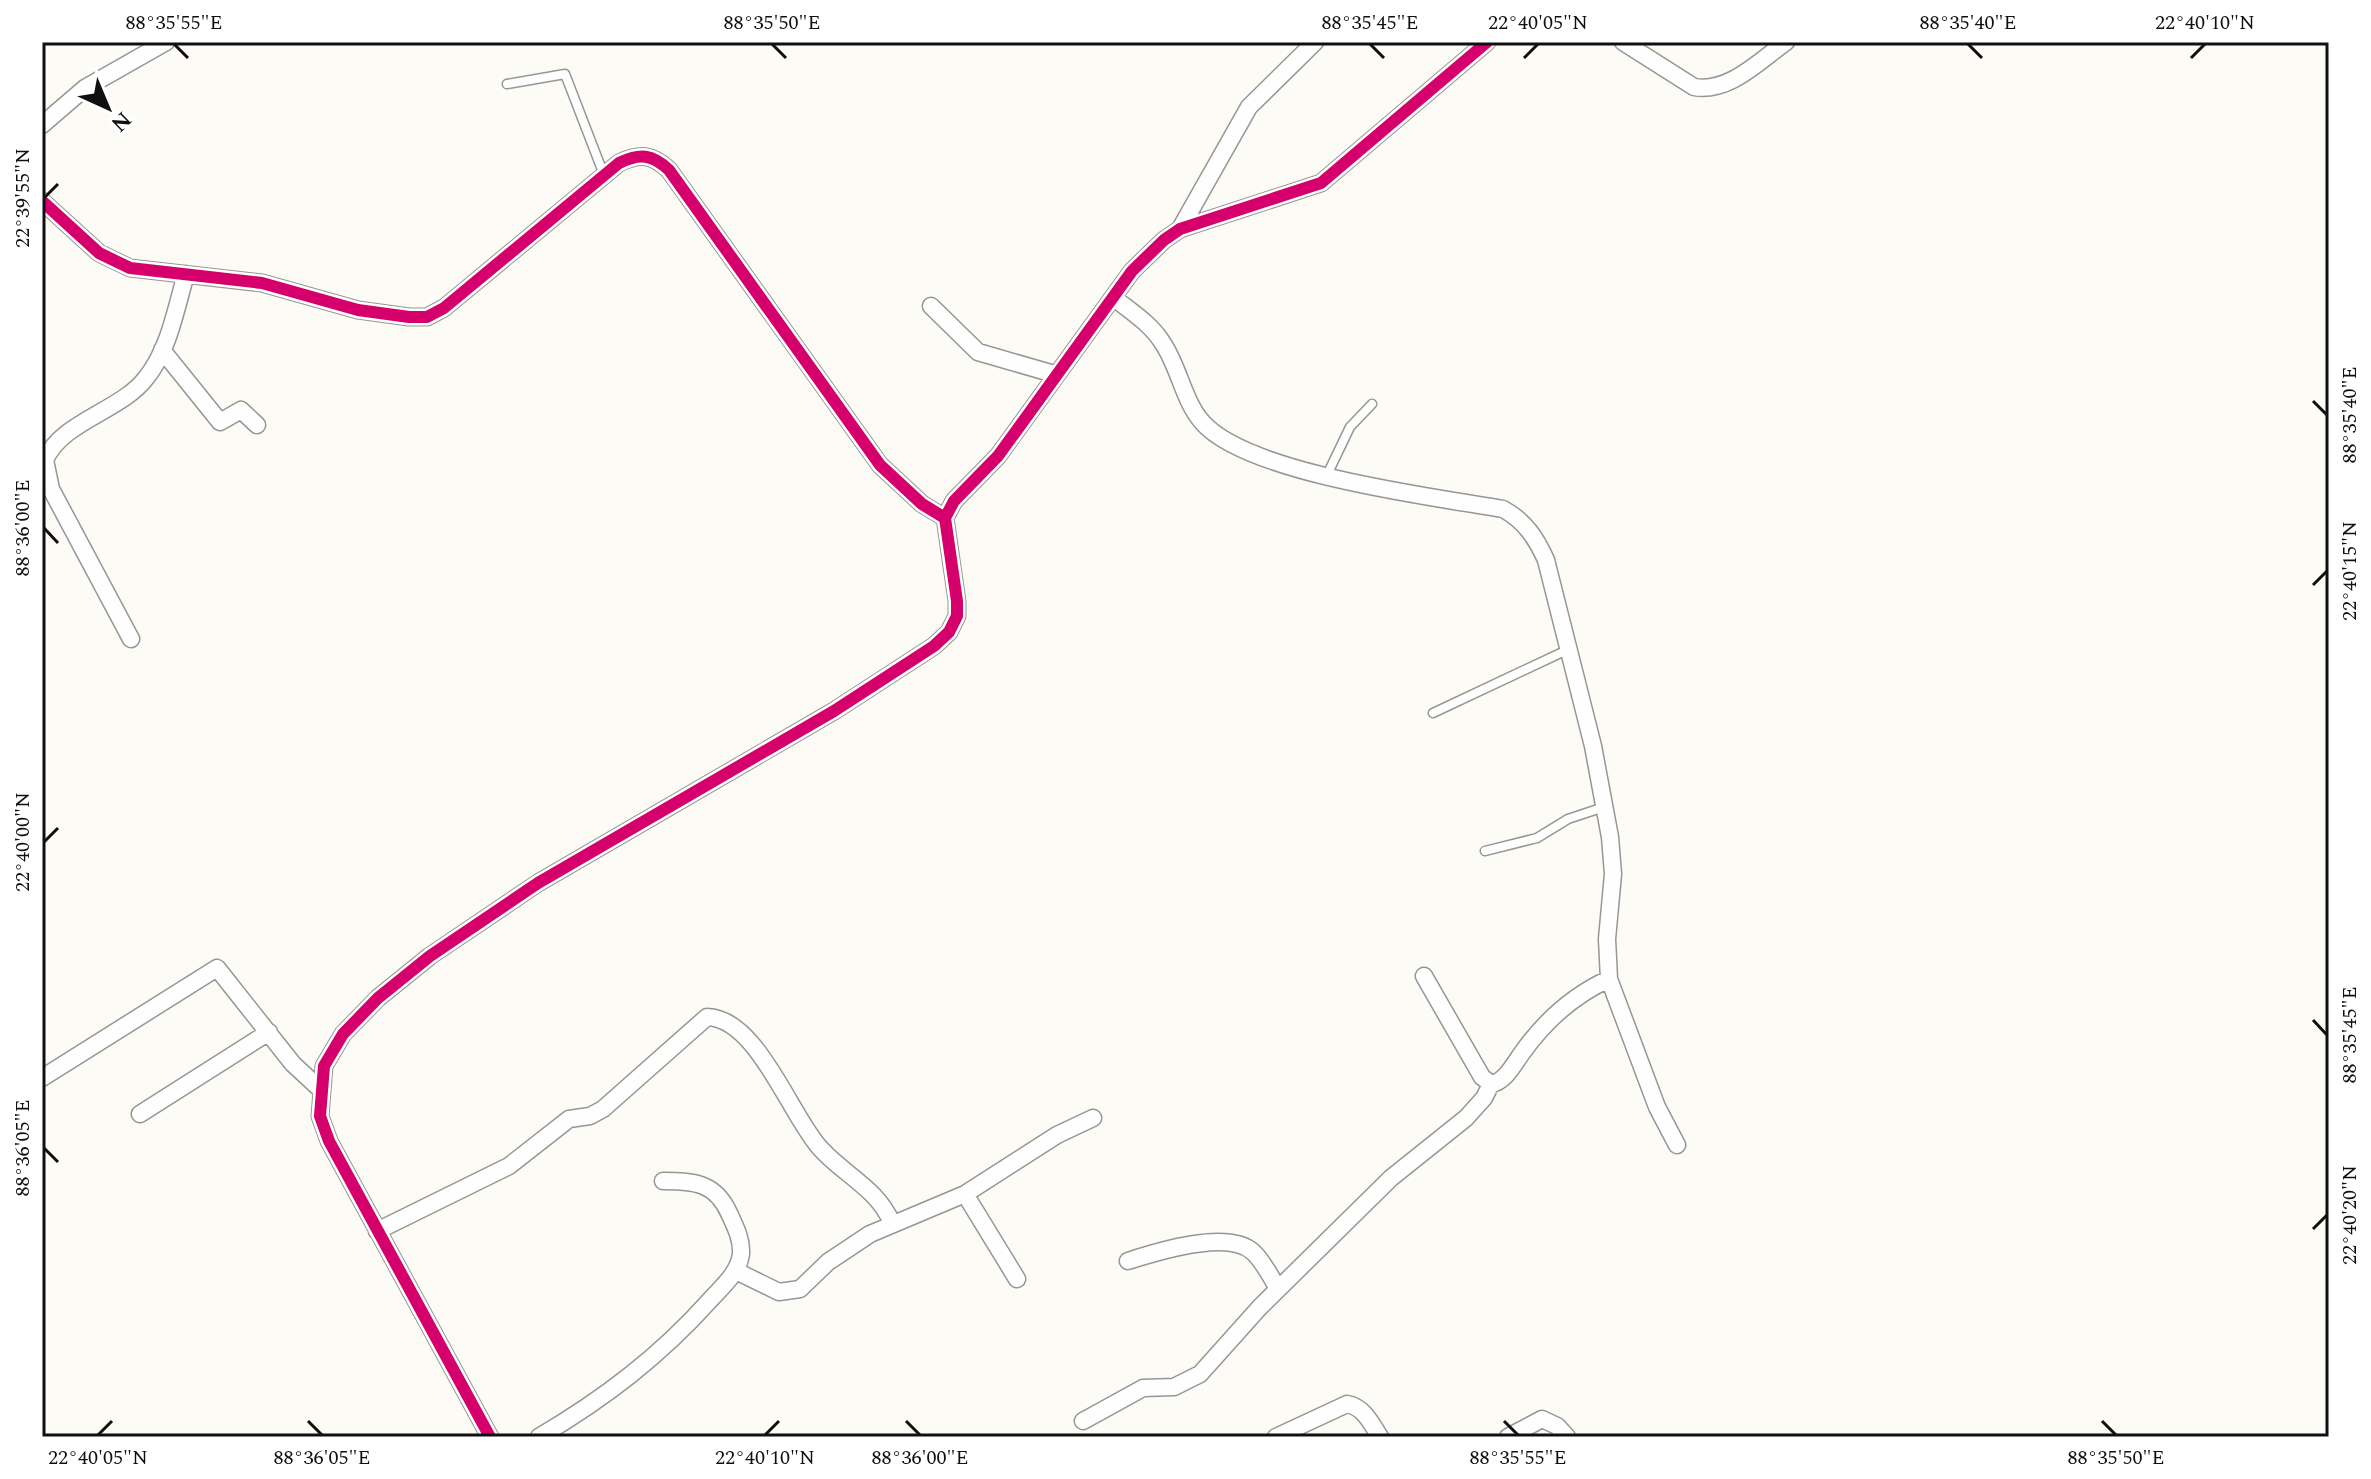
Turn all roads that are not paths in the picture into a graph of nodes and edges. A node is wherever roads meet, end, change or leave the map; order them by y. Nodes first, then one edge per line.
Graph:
1 (166, 42) edge
2 (1315, 42) edge
3 (1487, 42) edge
4 (1623, 42) edge
5 (1786, 42) edge
6 (507, 84) dead end
7 (42, 125) edge
8 (604, 176) junction
9 (42, 201) edge
10 (1180, 229) junction
11 (186, 274) junction
12 (1113, 297) junction
13 (931, 306) dead end
14 (162, 350) junction
15 (1054, 374) junction
16 (1372, 404) dead end
17 (257, 425) dead end
18 (1327, 475) junction
19 (44, 476) edge
20 (945, 518) junction
21 (131, 639) dead end
22 (1567, 650) junction
23 (1433, 713) dead end
24 (1604, 806) junction
25 (1485, 851) dead end
26 (1424, 976) dead end
27 (1609, 979) junction
28 (269, 1032) junction
29 (42, 1078) edge
30 (1491, 1084) junction
31 (320, 1089) junction
32 (140, 1114) dead end
33 (1093, 1118) dead end
34 (1677, 1145) dead end
35 (663, 1181) dead end
36 (965, 1194) junction
37 (892, 1223) junction
38 (377, 1231) junction
39 (1128, 1261) dead end
40 (736, 1271) junction
41 (1017, 1279) dead end
42 (1278, 1289) junction
43 (1083, 1421) dead end
44 (490, 1437) edge
45 (539, 1437) edge
46 (1276, 1437) edge
47 (1380, 1437) edge
48 (1508, 1437) edge
49 (1567, 1437) edge

1 - 7 street
2 - 10 street
3 - 10 street
4 - 5 street
6 - 8 lane
8 - 11 street
8 - 20 street
9 - 11 street
10 - 12 street
11 - 14 street
12 - 15 street
12 - 18 street
13 - 15 street
14 - 17 street
14 - 19 street
15 - 20 street
16 - 18 lane
18 - 22 street
19 - 21 street
20 - 31 street
22 - 23 lane
22 - 24 street
24 - 25 lane
24 - 27 street
26 - 30 street
27 - 30 street
27 - 34 street
28 - 29 street
28 - 31 street
28 - 32 street
30 - 42 street
31 - 38 street
33 - 36 street
35 - 40 street
36 - 37 street
36 - 41 street
37 - 38 street
37 - 40 street
38 - 44 street
39 - 42 street
40 - 45 street
42 - 43 street
46 - 47 street
48 - 49 street

